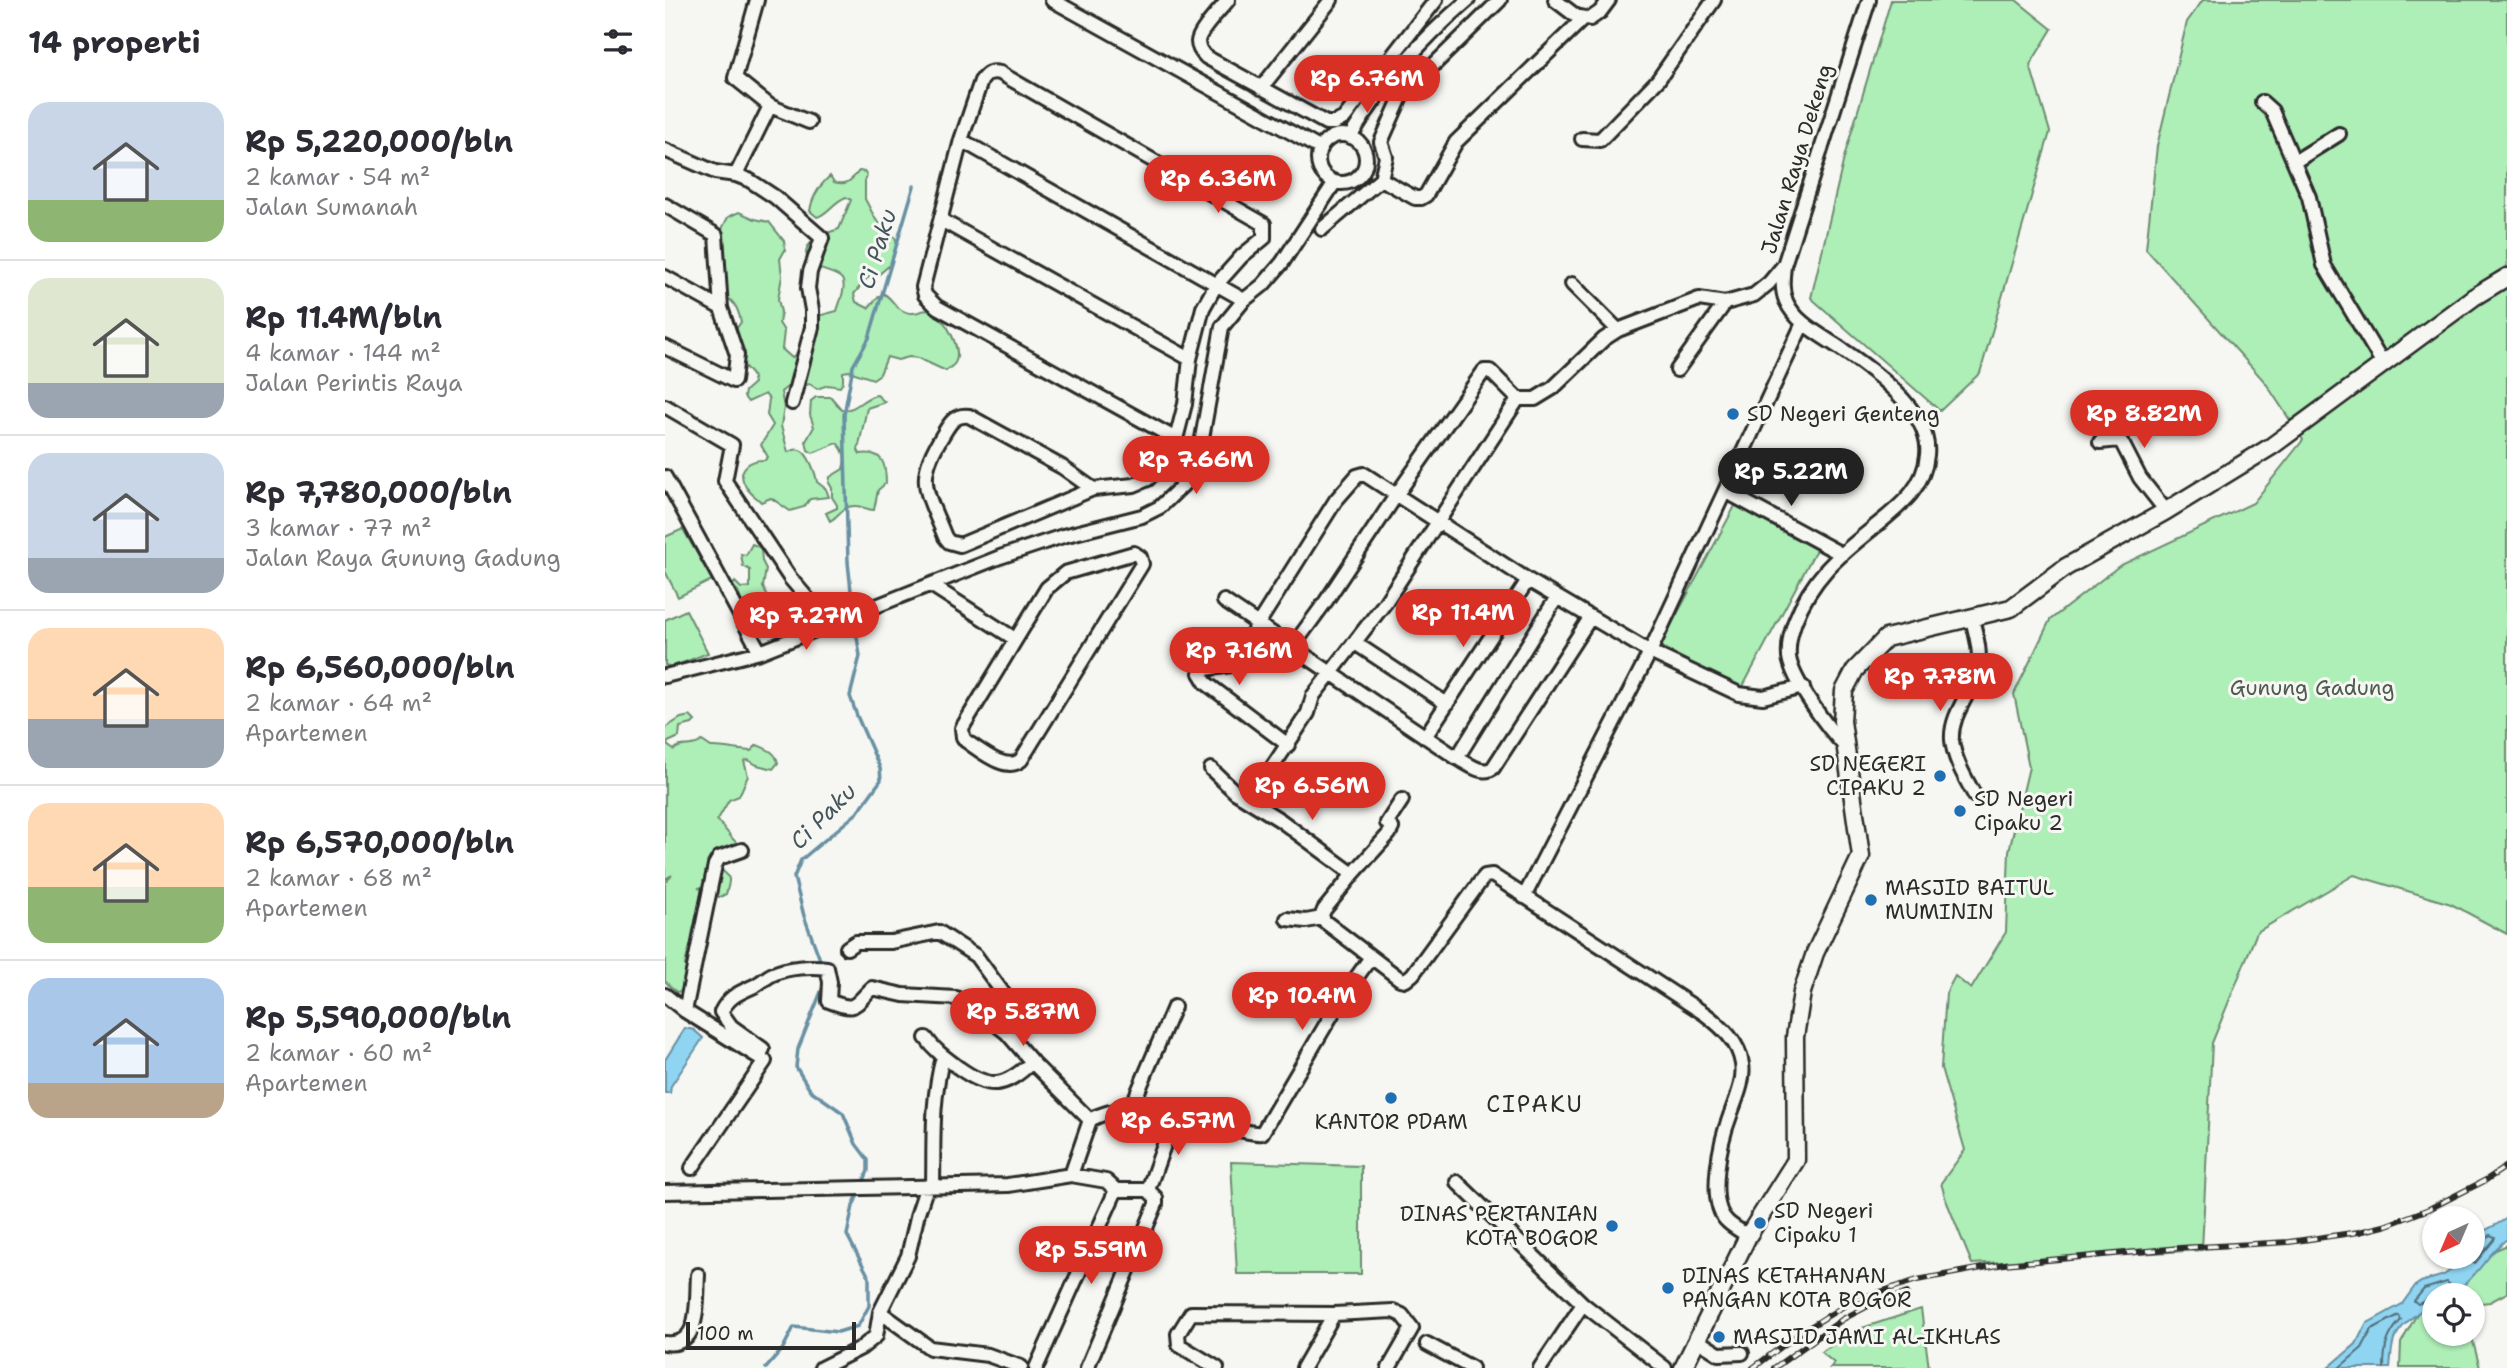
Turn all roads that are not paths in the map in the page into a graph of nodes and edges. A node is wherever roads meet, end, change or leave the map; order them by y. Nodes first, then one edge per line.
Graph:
1 (757, 0) edge
2 (1052, 0) edge
3 (1228, 0) edge
4 (1331, 0) edge
5 (1436, 0) edge
6 (1468, 0) edge
7 (1500, 0) edge
8 (1555, 0) edge
9 (1609, 0) edge
10 (1714, 0) edge
11 (1868, 0) edge
12 (1584, 19) junction
13 (1261, 88) junction
14 (2262, 102) dead end
15 (770, 106) junction
16 (809, 122) dead end
17 (2339, 134) dead end
18 (1350, 137) junction
19 (961, 139) junction
20 (1582, 139) dead end
21 (1321, 149) junction
22 (665, 150) edge
23 (2294, 162) junction
24 (736, 175) junction
25 (1381, 179) junction
26 (1335, 182) junction
27 (665, 205) edge
28 (941, 220) junction
29 (1322, 229) dead end
30 (1784, 265) junction
31 (665, 277) edge
32 (2507, 277) edge
33 (1572, 284) dead end
34 (1216, 285) junction
35 (1244, 300) junction
36 (1725, 303) junction
37 (721, 309) junction
38 (1803, 323) junction
39 (1618, 330) junction
40 (665, 347) edge
41 (1190, 359) junction
42 (2383, 364) junction
43 (1677, 370) dead end
44 (1518, 399) junction
45 (792, 403) dead end
46 (665, 406) edge
47 (1175, 439) junction
48 (2100, 442) dead end
49 (665, 477) edge
50 (1093, 489) junction
51 (1725, 491) junction
52 (1397, 494) junction
53 (2166, 511) junction
54 (1438, 522) junction
55 (1841, 554) junction
56 (1528, 580) junction
57 (932, 585) junction
58 (1557, 597) junction
59 (1224, 601) dead end
60 (1590, 618) junction
61 (1972, 619) junction
62 (834, 622) junction
63 (1258, 624) junction
64 (1015, 639) junction
65 (1355, 643) junction
66 (1293, 646) junction
67 (760, 652) junction
68 (1650, 652) junction
69 (1331, 673) junction
70 (666, 675) edge
71 (1803, 687) junction
72 (1447, 704) junction
73 (1425, 737) junction
74 (1288, 745) junction
75 (1845, 746) junction
76 (1457, 758) junction
77 (1211, 769) dead end
78 (1975, 796) dead end
79 (1402, 800) dead end
80 (1250, 801) junction
81 (742, 850) dead end
82 (1353, 874) junction
83 (1524, 897) junction
84 (1322, 918) junction
85 (1287, 919) dead end
86 (846, 948) dead end
87 (1371, 957) junction
88 (665, 995) edge
89 (1174, 1007) dead end
90 (685, 1011) junction
91 (1007, 1033) junction
92 (926, 1038) dead end
93 (758, 1056) junction
94 (943, 1057) junction
95 (1032, 1062) junction
96 (1131, 1108) junction
97 (1175, 1114) junction
98 (1090, 1120) junction
99 (692, 1168) dead end
100 (1071, 1174) junction
101 (1458, 1182) dead end
102 (930, 1186) junction
103 (1148, 1189) junction
104 (1116, 1190) junction
105 (665, 1192) edge
106 (1748, 1236) junction
107 (698, 1275) dead end
108 (1583, 1304) junction
109 (880, 1312) junction
110 (1333, 1314) junction
111 (1697, 1340) junction
112 (665, 1343) edge
113 (1427, 1344) dead end
114 (1742, 1353) dead end
115 (987, 1362) edge
116 (1021, 1367) edge
117 (821, 1368) edge
118 (1036, 1368) edge
119 (1087, 1368) edge
120 (1217, 1368) edge
121 (1303, 1368) edge
122 (1388, 1368) edge
123 (1472, 1368) edge
124 (1540, 1368) edge
125 (1665, 1368) edge
126 (1683, 1368) edge

1 - 15 street
2 - 21 street
3 - 13 street
4 - 13 street
5 - 13 street
6 - 18 street
7 - 25 street
8 - 12 street
9 - 12 street
10 - 20 street
11 - 30 street, Jalan Raya Dekeng
12 - 25 street
14 - 23 street
15 - 16 street
15 - 24 street
17 - 23 street
18 - 21 street
18 - 26 street
19 - 28 street
19 - 34 street
19 - 34 street
21 - 26 street
22 - 24 street
23 - 42 street
24 - 45 street
25 - 29 street
26 - 35 street
27 - 37 street
28 - 41 street
28 - 47 street
30 - 36 street
30 - 38 street, Jalan Raya Dekeng
31 - 37 street
32 - 42 street
33 - 39 street
34 - 35 street
34 - 41 street
35 - 57 street
36 - 39 street
36 - 43 street
37 - 40 street
38 - 51 street
38 - 55 street, Jalan Raya Dekeng
39 - 44 street
41 - 47 street
42 - 53 street
44 - 52 street
44 - 54 street
46 - 62 street
47 - 50 street
48 - 53 street
49 - 67 street
50 - 50 street
51 - 55 street
51 - 68 street
52 - 54 street
52 - 63 street
52 - 66 street
53 - 61 street
54 - 56 street
54 - 65 street
55 - 71 street, Jalan Raya Dekeng
56 - 58 street
56 - 72 street
57 - 62 street
57 - 64 street
58 - 60 street
58 - 76 street
59 - 63 street
60 - 68 street
60 - 76 street
61 - 75 street
61 - 78 street
62 - 67 street
63 - 66 street
63 - 74 street
64 - 64 street
65 - 69 street
65 - 72 street
66 - 69 street
67 - 70 street
68 - 71 street
68 - 83 street
69 - 73 street
69 - 74 street
71 - 75 street, Jalan Raya Dekeng
72 - 73 street
73 - 76 street
74 - 80 street
75 - 106 street
77 - 80 street
79 - 82 street
80 - 82 street
81 - 90 street
82 - 84 street
83 - 87 street
83 - 106 street
84 - 85 street
84 - 87 street
86 - 91 street
87 - 97 street
88 - 90 street
89 - 96 street
90 - 93 street
91 - 93 street
91 - 95 street
92 - 94 street
93 - 99 street
94 - 95 street
94 - 102 street
95 - 98 street
96 - 97 street
96 - 98 street
97 - 103 street
98 - 100 street
100 - 102 street
100 - 104 street
101 - 108 street
102 - 105 street
102 - 109 street
103 - 104 street
103 - 119 street
104 - 118 street
106 - 111 street
107 - 112 street
108 - 124 street
108 - 125 street
109 - 115 street
109 - 117 street
110 - 120 street
110 - 121 street
110 - 122 street
111 - 114 street
111 - 126 street
113 - 123 street
115 - 116 street

